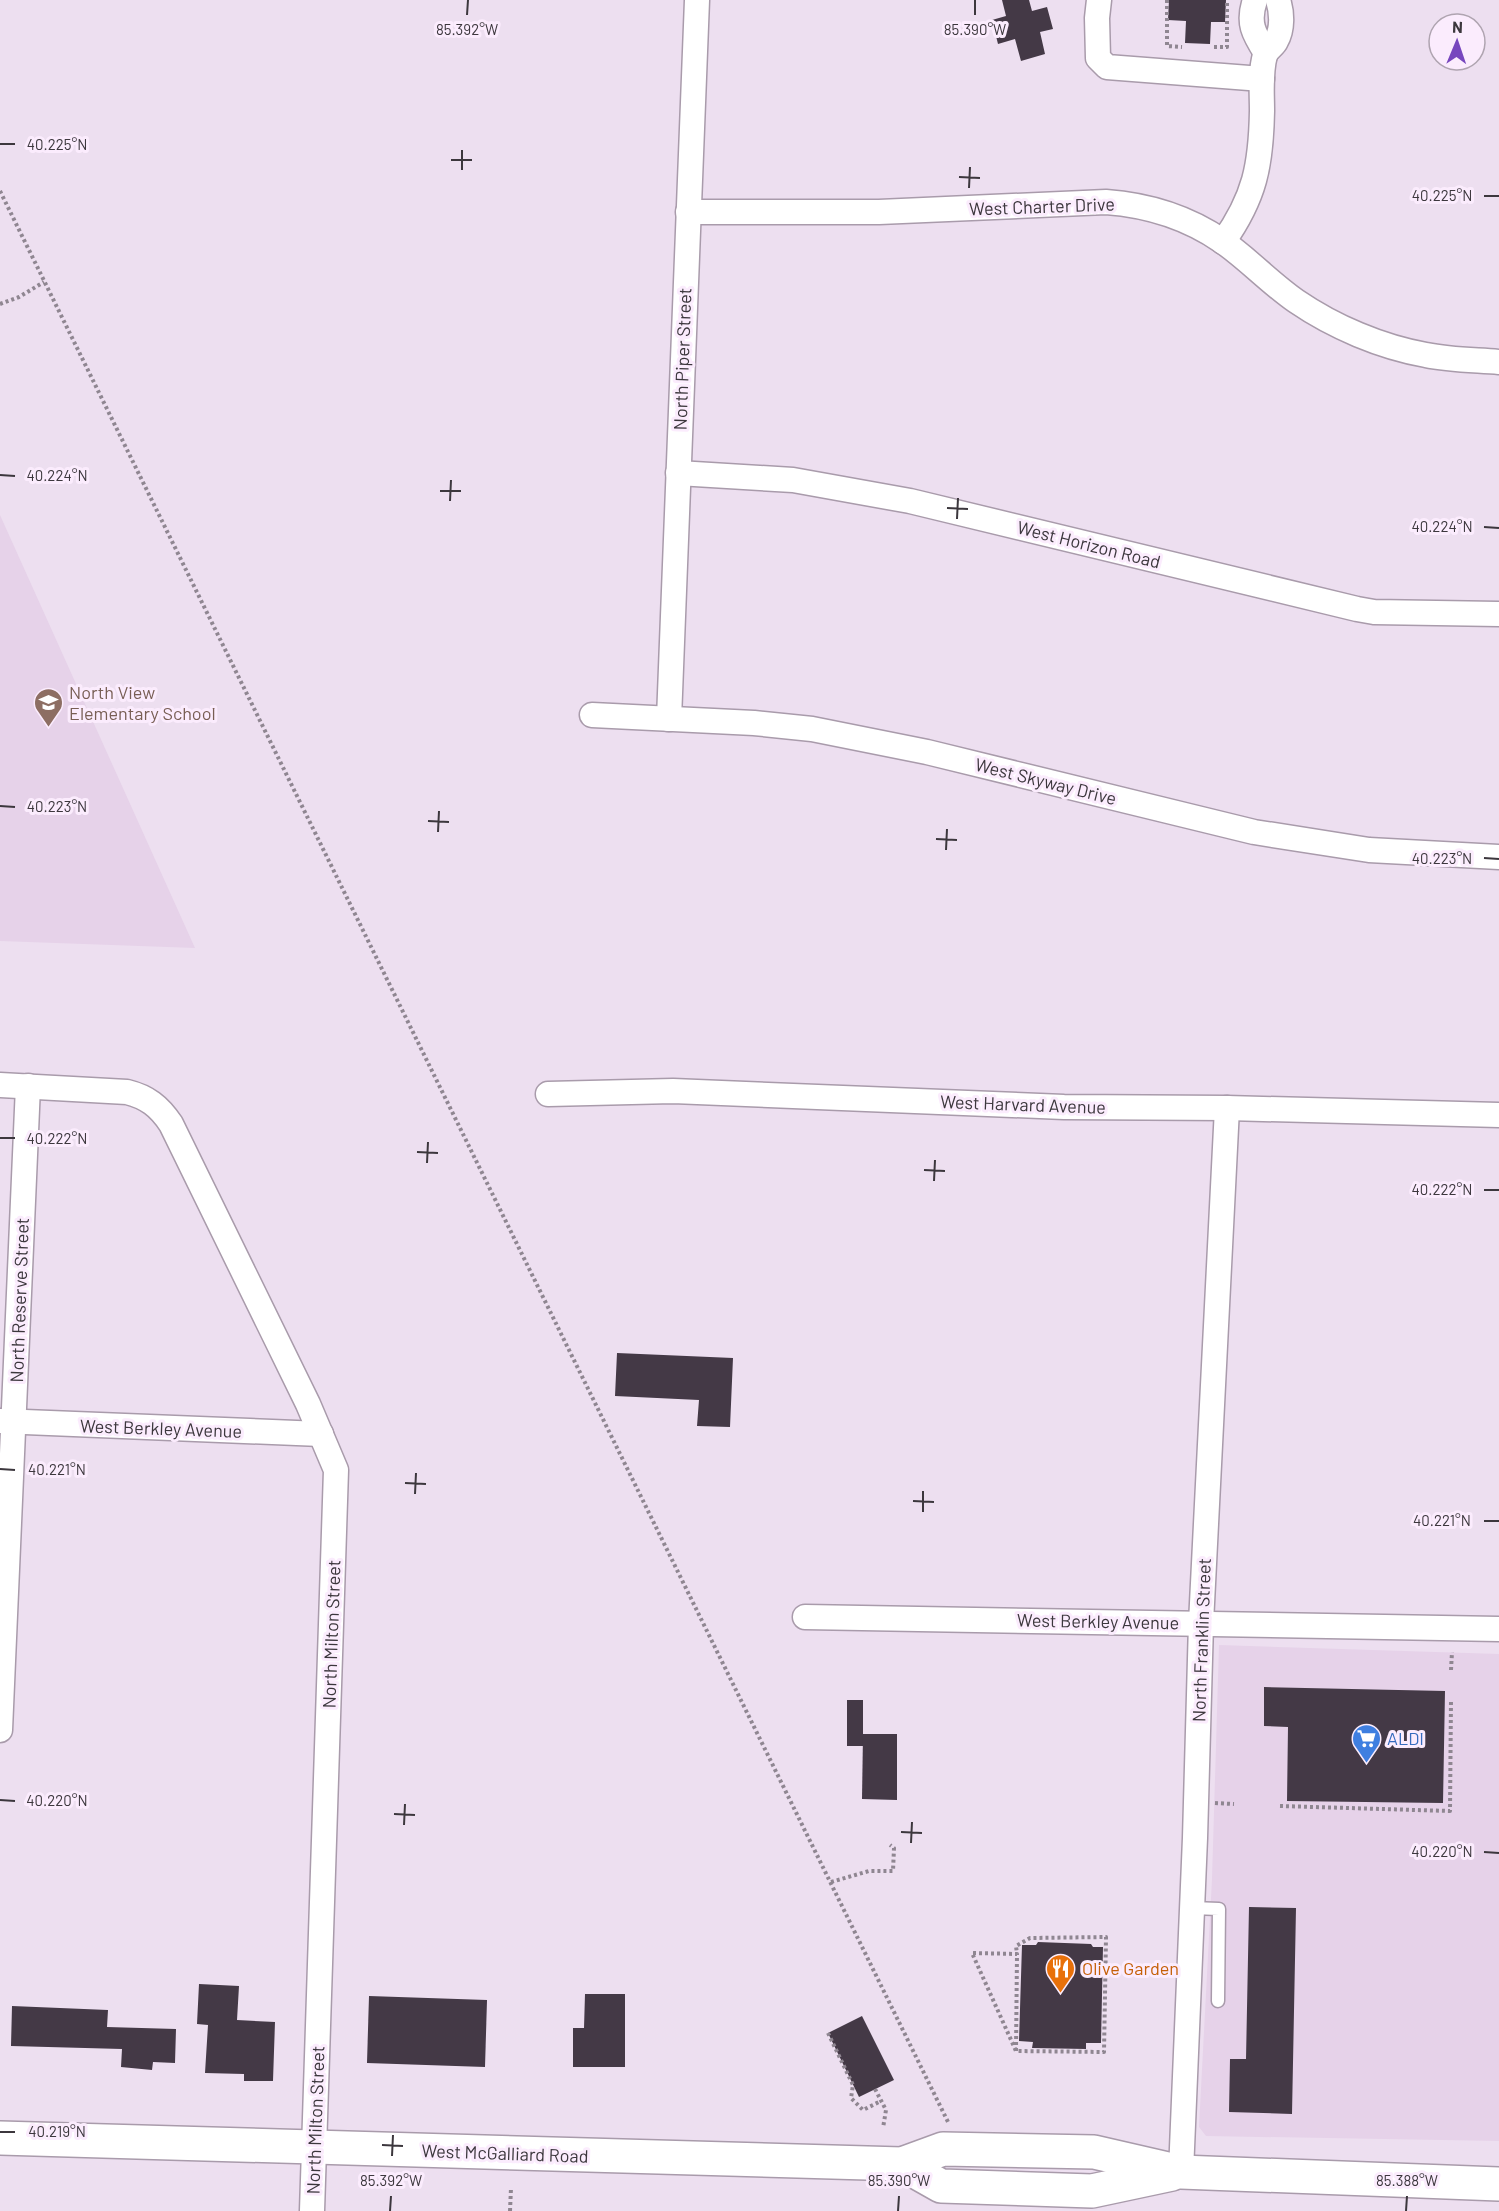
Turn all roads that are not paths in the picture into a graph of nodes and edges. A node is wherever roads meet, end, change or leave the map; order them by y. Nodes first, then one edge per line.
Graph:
1 (697, 0) edge
2 (1099, 0) edge
3 (1255, 0) edge
4 (1278, 0) edge
5 (1266, 53) junction
6 (1262, 79) junction
7 (688, 212) junction
8 (1223, 242) junction
9 (1499, 362) edge
10 (678, 473) junction
11 (1499, 614) edge
12 (592, 715) dead end
13 (669, 719) junction
14 (1499, 857) edge
15 (0, 1085) edge
16 (28, 1086) junction
17 (548, 1094) dead end
18 (1227, 1108) junction
19 (1499, 1115) edge
20 (7, 1422) edge
21 (321, 1434) junction
22 (805, 1617) dead end
23 (1201, 1623) junction
24 (1499, 1629) edge
25 (0, 1730) edge
26 (1192, 1908) junction
27 (1218, 2001) dead end
28 (0, 2138) edge
29 (313, 2147) junction
30 (1181, 2172) junction
31 (1499, 2184) edge
32 (312, 2211) edge

1 - 7 street, North Piper Street
2 - 6 street
3 - 5 street
4 - 5 street
5 - 6 street
6 - 8 street
7 - 8 street, West Charter Drive
7 - 10 street, North Piper Street
8 - 9 street, West Charter Drive
10 - 11 street, West Horizon Road
10 - 13 street, North Piper Street
12 - 13 street, West Skyway Drive
13 - 14 street, West Skyway Drive
15 - 16 street
16 - 20 street, North Reserve Street
16 - 21 street, North Milton Street
17 - 18 street, West Harvard Avenue
18 - 19 street, West Harvard Avenue
18 - 23 street, North Franklin Street
20 - 21 street, West Berkley Avenue
20 - 25 street, North Reserve Street
21 - 29 street, North Milton Street
22 - 23 street, West Berkley Avenue
23 - 24 street, West Berkley Avenue
23 - 26 street, North Franklin Street
26 - 27 lane
26 - 30 street, North Franklin Street
28 - 29 main road, West McGalliard Road
29 - 30 main road, West McGalliard Road
29 - 32 street, North Milton Street
30 - 31 main road, West McGalliard Road

